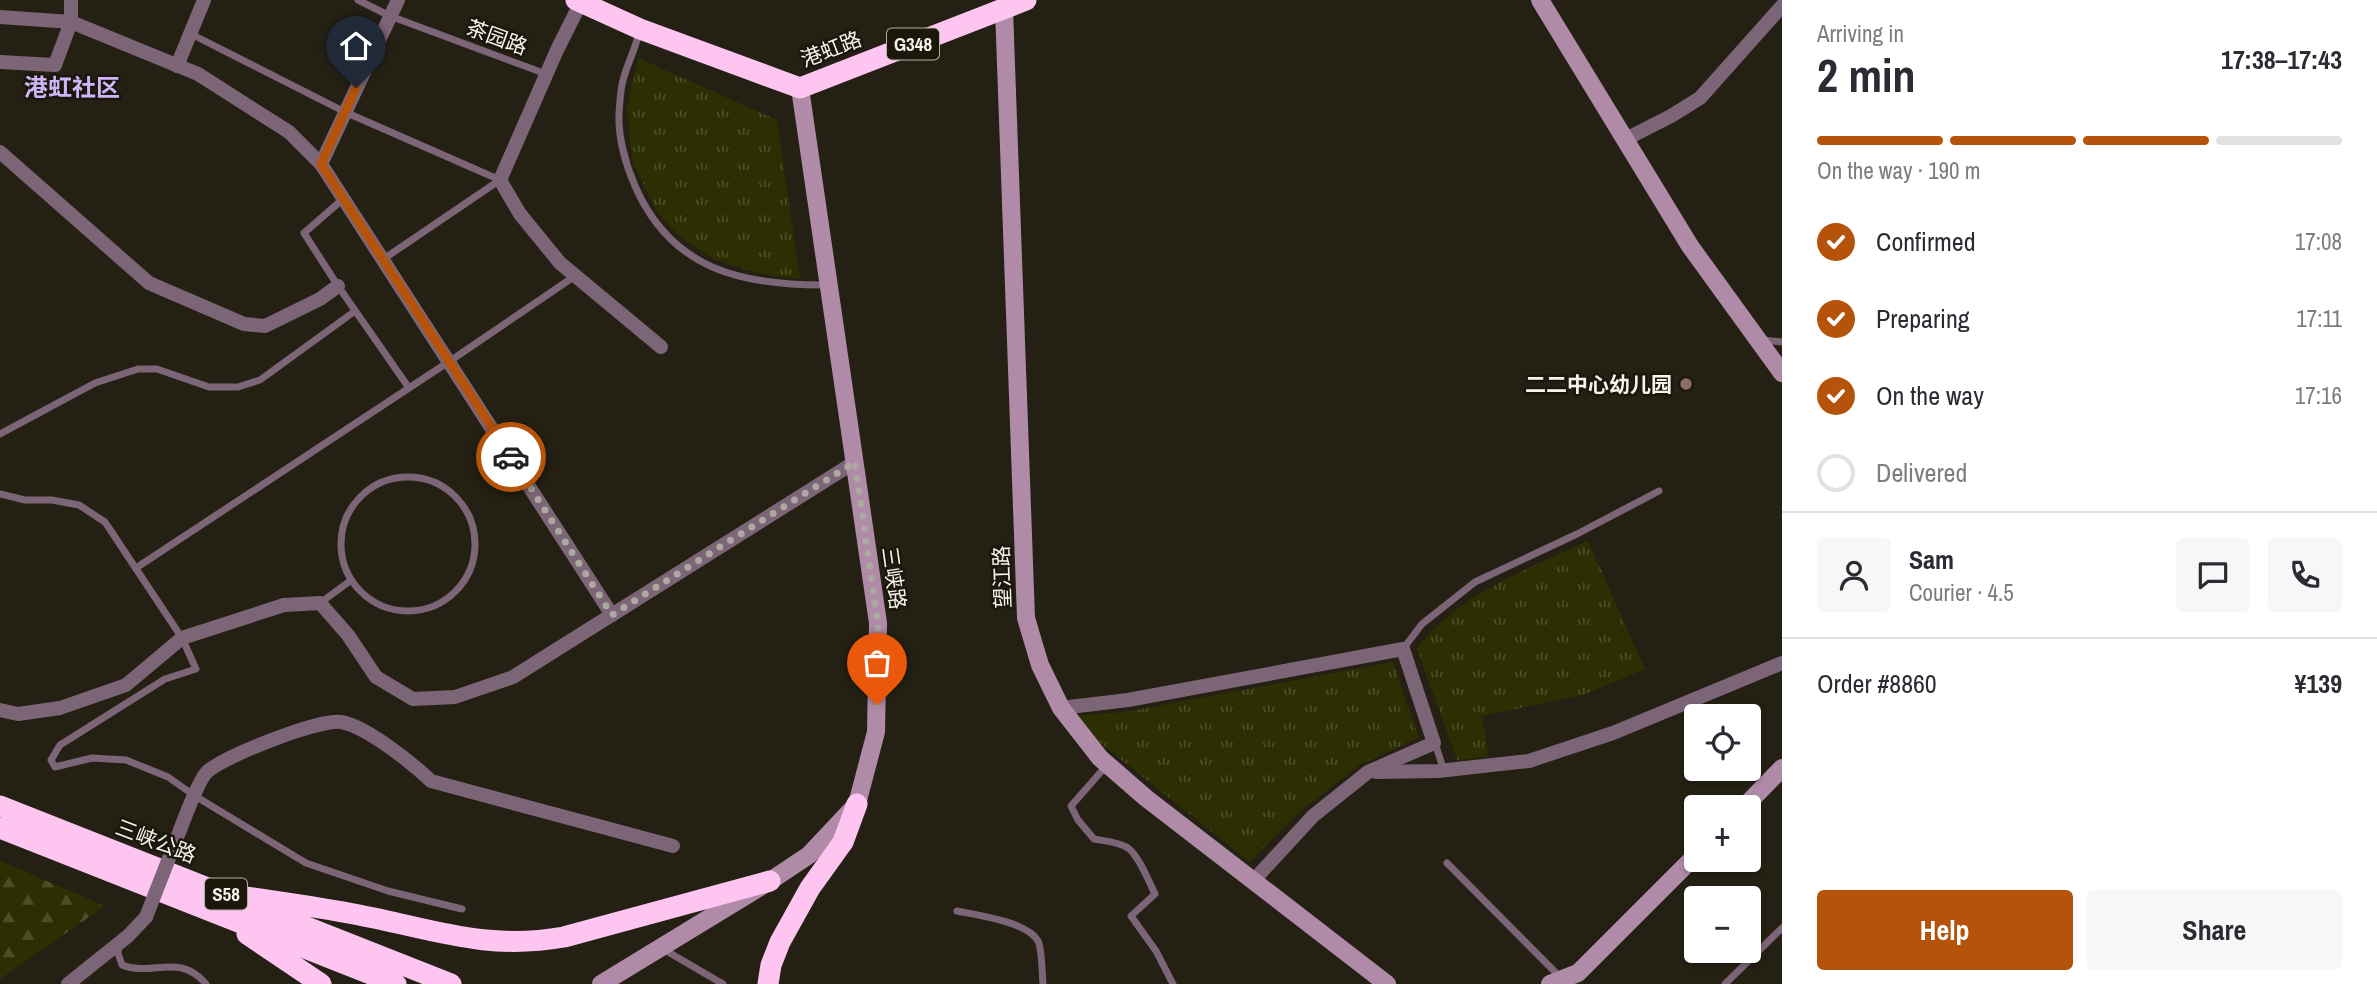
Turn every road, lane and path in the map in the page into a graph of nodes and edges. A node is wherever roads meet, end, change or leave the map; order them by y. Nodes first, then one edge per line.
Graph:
1 (71, 0) edge
2 (204, 0) edge
3 (358, 0) edge
4 (398, 0) edge
5 (1026, 0) edge
6 (1540, 0) edge
7 (578, 1) edge
8 (1782, 6) edge
9 (1004, 9) junction
10 (390, 16) junction
11 (0, 17) edge
12 (71, 22) junction
13 (640, 29) junction
14 (190, 33) junction
15 (0, 62) edge
16 (177, 66) junction
17 (547, 74) junction
18 (800, 88) junction
19 (345, 112) junction
20 (1624, 140) junction
21 (0, 152) edge
22 (321, 164) junction
23 (500, 180) junction
24 (343, 199) junction
25 (382, 260) junction
26 (575, 276) junction
27 (830, 285) junction
28 (338, 286) junction
29 (355, 311) junction
30 (1758, 340) junction
31 (1782, 342) edge
32 (661, 347) dead end
33 (450, 361) junction
34 (1782, 373) edge
35 (409, 388) junction
36 (0, 434) edge
37 (855, 462) junction
38 (1659, 491) dead end
39 (0, 494) edge
40 (136, 568) junction
41 (350, 581) junction
42 (320, 603) junction
43 (612, 615) junction
44 (182, 638) junction
45 (1403, 649) junction
46 (1782, 663) edge
47 (1061, 708) junction
48 (0, 710) edge
49 (1434, 743) junction
50 (1108, 765) junction
51 (1782, 768) edge
52 (1444, 771) junction
53 (1368, 772) junction
54 (1756, 795) edge
55 (195, 796) junction
56 (857, 804) junction
57 (0, 806) edge
58 (0, 828) edge
59 (673, 846) dead end
60 (1447, 863) dead end
61 (1684, 867) edge
62 (770, 881) junction
63 (1253, 881) junction
64 (220, 902) junction
65 (461, 909) dead end
66 (957, 911) dead end
67 (1782, 928) edge
68 (119, 943) junction
69 (660, 947) junction
70 (1556, 982) edge
71 (68, 984) edge
72 (206, 984) edge
73 (321, 984) edge
74 (396, 984) edge
75 (451, 984) edge
76 (601, 984) edge
77 (723, 984) edge
78 (768, 984) edge
79 (1043, 984) edge
80 (1172, 984) edge
81 (1387, 984) edge
82 (1725, 984) edge

1 - 12 street
2 - 14 street
3 - 10 lane, 茶园路
4 - 10 street
5 - 9 highway, 港虹路 / G348
6 - 20 main road
7 - 13 highway, 港虹路
7 - 17 street
8 - 20 street
9 - 18 highway, 港虹路 / G348
9 - 47 main road, 望江路
10 - 17 lane, 茶园路
10 - 19 street
11 - 12 street
12 - 15 street
12 - 16 street
13 - 18 highway, 港虹路
13 - 27 lane
14 - 16 street
14 - 19 lane
16 - 22 street
17 - 23 street
18 - 27 main road, 三峡路
19 - 22 street
19 - 23 lane
20 - 30 main road
21 - 28 street
22 - 24 street
23 - 25 lane
23 - 26 street
24 - 25 street
24 - 28 lane
25 - 33 street
26 - 32 street
26 - 33 lane
27 - 37 main road, 三峡路
28 - 29 lane
29 - 35 lane
29 - 36 lane
30 - 31 lane
30 - 34 main road
33 - 35 lane
33 - 43 street
35 - 40 lane
37 - 43 street
37 - 56 main road, 三峡路
38 - 45 lane
39 - 40 lane
40 - 44 lane
41 - 41 lane
41 - 42 lane
42 - 43 street
42 - 44 street
44 - 48 street
44 - 55 lane
45 - 47 street
45 - 49 street
46 - 52 street
47 - 50 main road, 望江路
49 - 52 lane
49 - 53 street
50 - 63 main road, 望江路
50 - 80 lane
51 - 54 main road
52 - 53 street
53 - 63 street
55 - 59 street
55 - 65 lane
55 - 68 street, bridge
56 - 62 main road, 三峡路
56 - 78 highway
57 - 64 highway, 三峡公路 / S58
58 - 64 highway, 三峡公路 / S58
60 - 70 lane
61 - 70 main road
62 - 64 highway
62 - 69 main road, 三峡路
63 - 81 main road, 望江路
64 - 73 highway
64 - 74 highway, 三峡公路 / S58
64 - 75 highway, 三峡公路 / S58
66 - 79 lane
67 - 82 lane
68 - 71 street
68 - 72 lane
69 - 76 main road, 三峡路
69 - 77 lane

